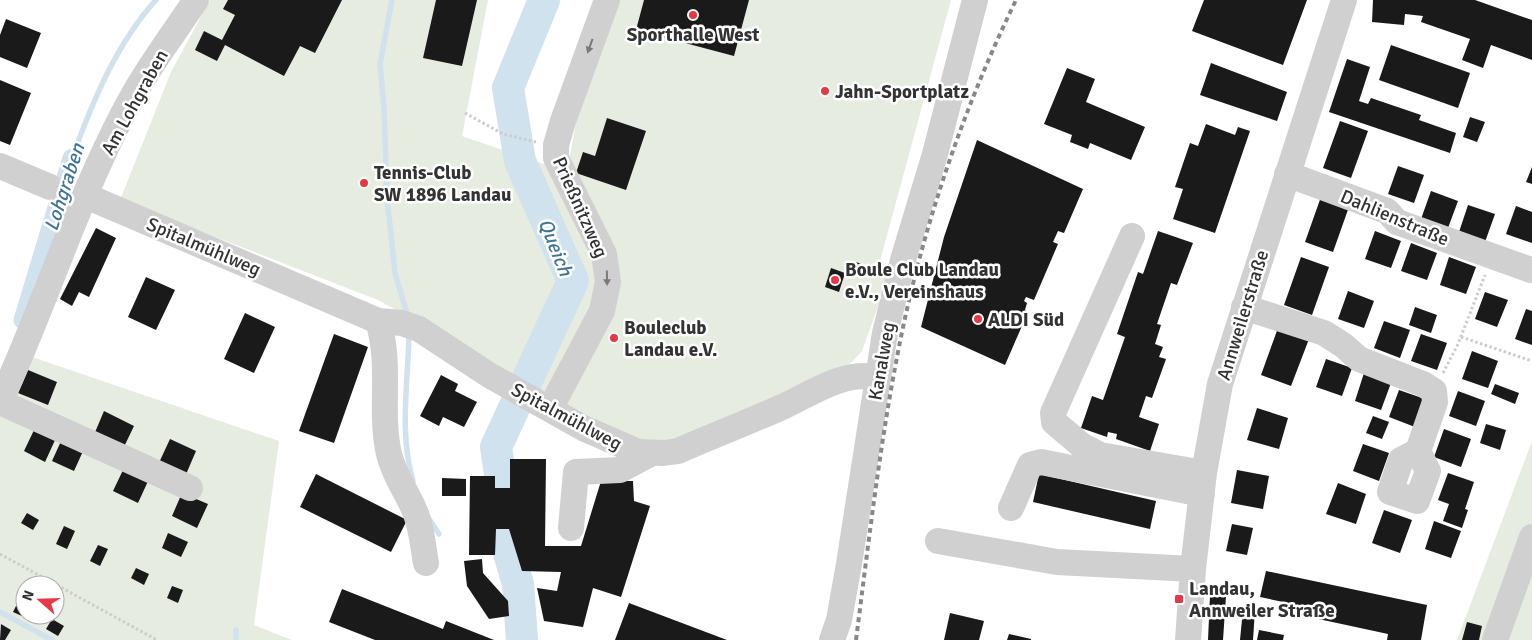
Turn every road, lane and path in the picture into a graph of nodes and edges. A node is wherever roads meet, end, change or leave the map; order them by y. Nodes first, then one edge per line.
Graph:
1 (196, 0) edge
2 (607, 0) edge
3 (976, 0) edge
4 (1344, 0) edge
5 (465, 113) dead end
6 (526, 141) dead end
7 (0, 166) edge
8 (1287, 174) junction
9 (50, 187) dead end
10 (86, 196) junction
11 (1132, 236) dead end
12 (1492, 256) junction
13 (1530, 270) dead end
14 (1244, 307) junction
15 (390, 322) junction
16 (1460, 337) junction
17 (1532, 361) edge
18 (877, 377) junction
19 (1434, 391) junction
20 (0, 402) edge
21 (543, 406) junction
22 (1418, 451) dead end
23 (652, 453) junction
24 (1203, 483) junction
25 (190, 488) dead end
26 (1011, 508) dead end
27 (571, 528) dead end
28 (1532, 537) edge
29 (938, 541) dead end
30 (0, 554) edge
31 (426, 563) dead end
32 (1193, 569) junction
33 (157, 640) edge
34 (832, 640) edge
35 (1188, 640) edge
36 (1495, 640) edge

1 - 10 street, Am Lohgraben
2 -> 21 street, Prießnitzweg
3 - 18 street, Kanalweg
4 - 8 street, Annweilerstraße
5 - 6 path
7 - 9 street
8 - 12 street, Dahlienstraße
8 - 14 street, Annweilerstraße
10 - 15 street, Spitalmühlweg
10 - 20 street, Am Lohgraben
11 - 24 street
12 - 13 street, Dahlienstraße
12 - 16 path
14 - 19 street
14 - 24 street, Annweilerstraße
15 - 21 street, Spitalmühlweg
15 - 31 street
16 - 17 path
16 - 19 path
18 - 23 street, Spitalmühlweg
18 - 34 street, Kanalweg
19 - 22 street
20 - 25 street
21 - 23 street, Spitalmühlweg
23 - 27 street
24 - 26 street
24 - 32 street, Annweilerstraße
28 - 36 street
29 - 32 street
30 - 33 path
32 - 35 street, Annweilerstraße

